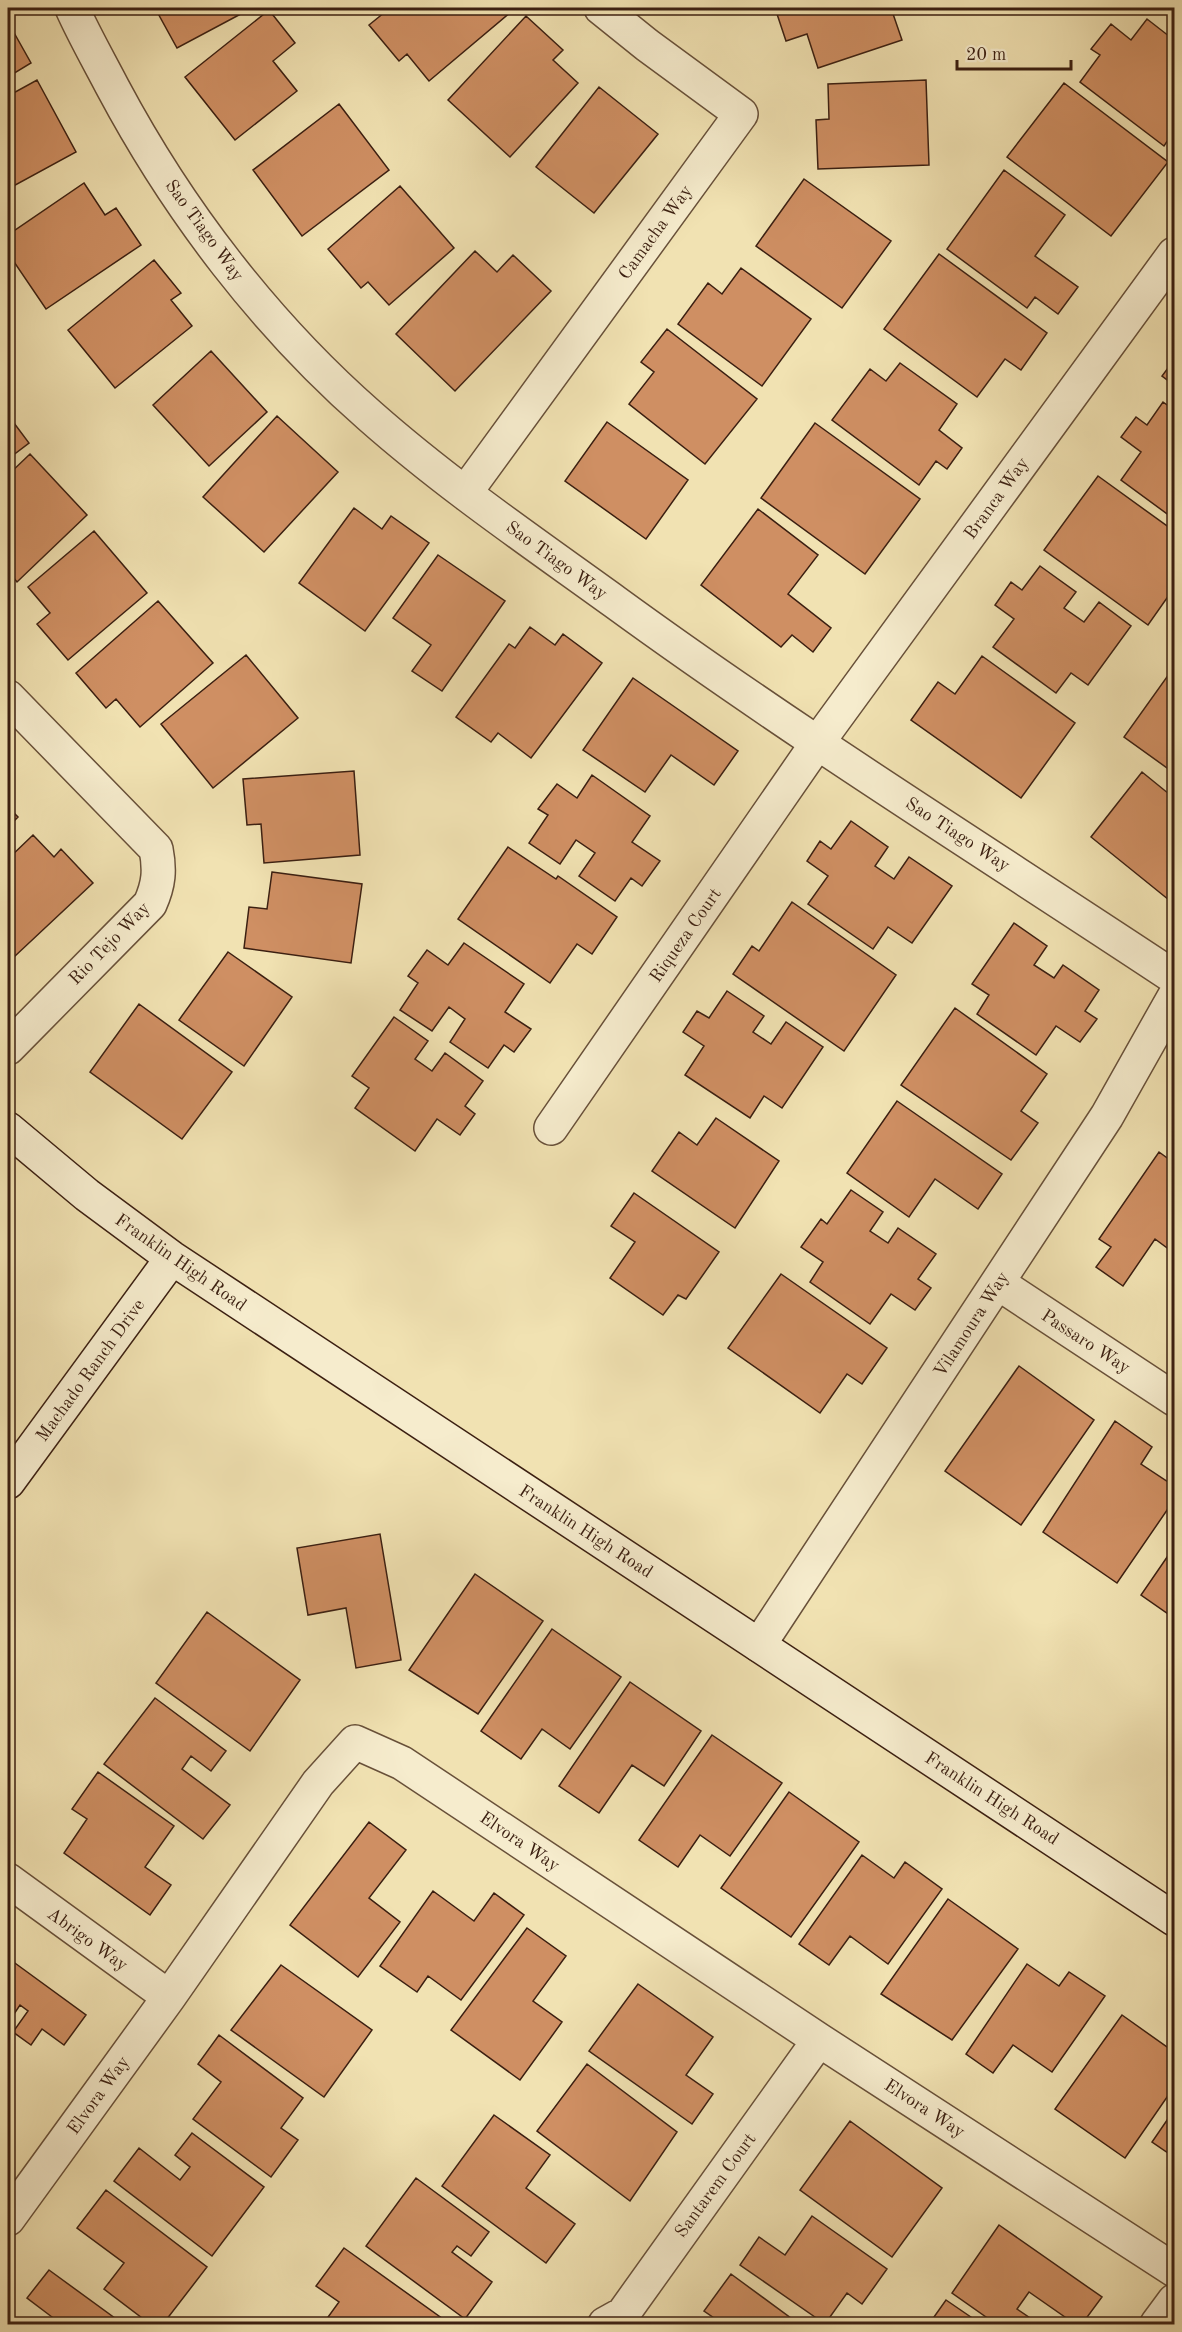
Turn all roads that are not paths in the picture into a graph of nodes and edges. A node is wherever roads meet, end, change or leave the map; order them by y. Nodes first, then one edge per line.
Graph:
1 (72, 8) edge
2 (601, 8) edge
3 (1174, 254) edge
4 (465, 492) junction
5 (8, 697) edge
6 (818, 742) junction
7 (1174, 977) edge
8 (1174, 997) edge
9 (8, 1048) edge
10 (551, 1128) dead end
11 (8, 1129) edge
12 (172, 1258) junction
13 (998, 1283) junction
14 (1174, 1399) edge
15 (8, 1482) edge
16 (759, 1646) junction
17 (8, 1880) edge
18 (1174, 1919) edge
19 (169, 1997) junction
20 (819, 2040) junction
21 (8, 2218) edge
22 (1174, 2270) edge
23 (1174, 2301) edge
24 (605, 2325) edge
25 (1157, 2325) edge

1 - 4 street, Sao Tiago Way
2 - 4 street, Camacha Way
3 - 6 street, Branca Way
4 - 6 street, Sao Tiago Way
5 - 9 street, Rio Tejo Way
6 - 7 street, Sao Tiago Way
6 - 10 street, Riqueza Court
8 - 13 street, Vilamoura Way
11 - 12 street, Franklin High Road
12 - 15 street, Machado Ranch Drive
12 - 16 street, Franklin High Road
13 - 14 street, Passaro Way
13 - 16 street, Vilamoura Way
16 - 18 street, Franklin High Road
17 - 19 street, Abrigo Way
19 - 20 street, Elvora Way
19 - 21 street, Elvora Way
20 - 22 street, Elvora Way
20 - 24 street, Santarem Court
23 - 25 street

